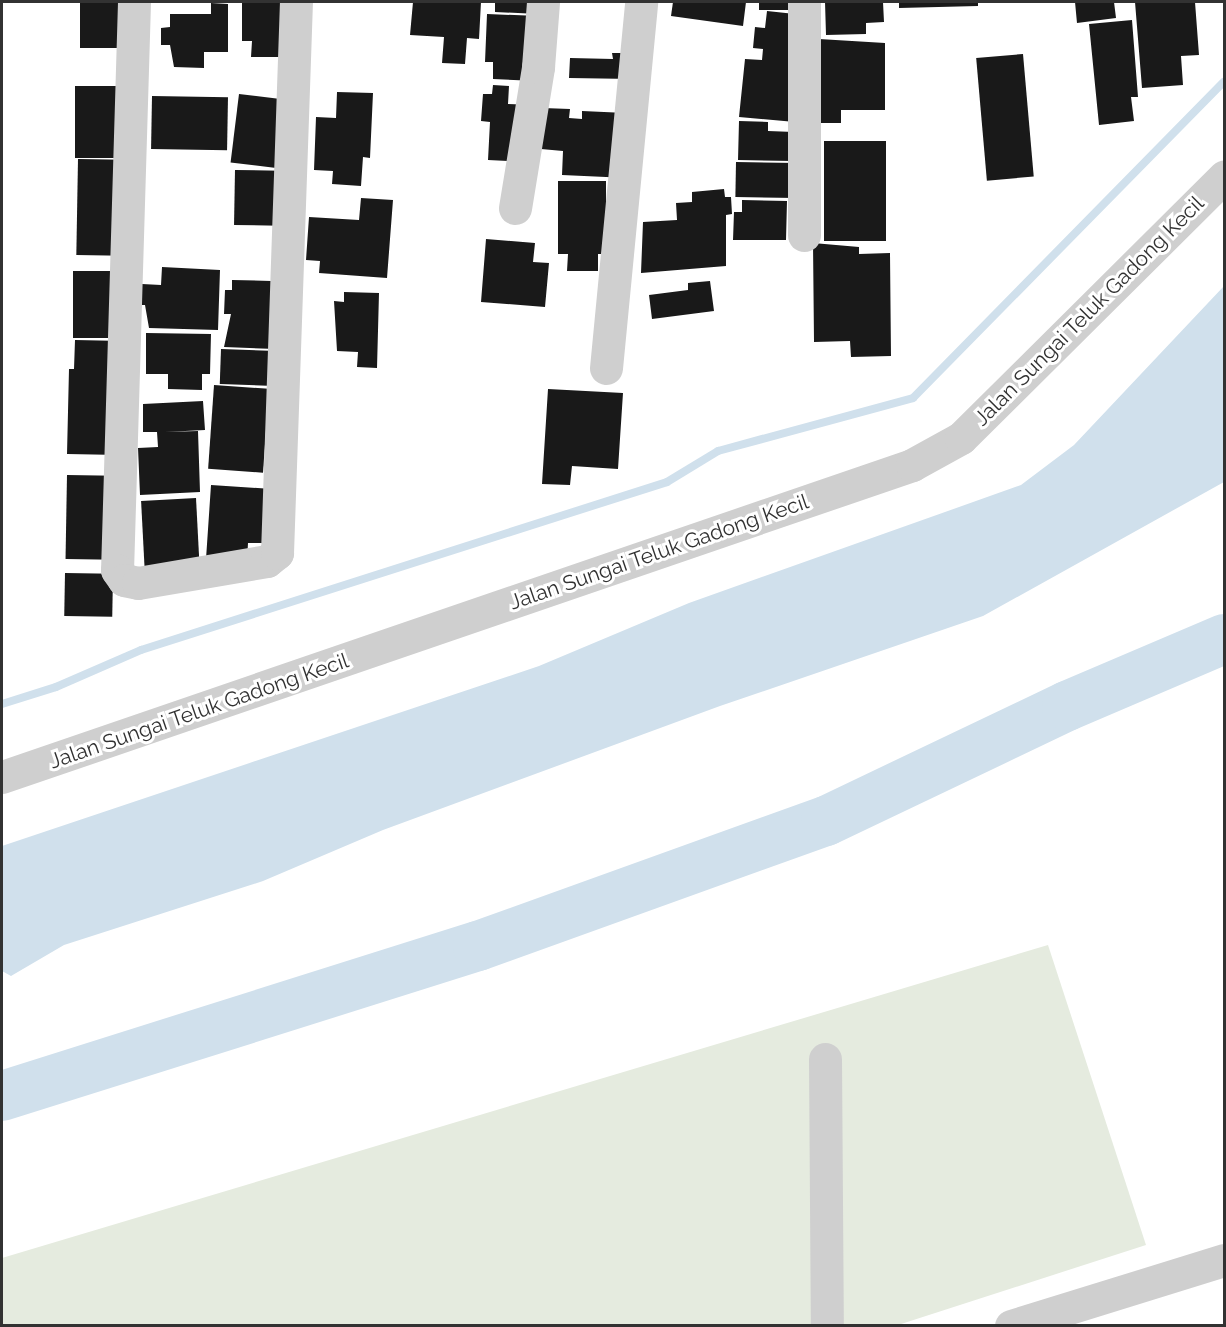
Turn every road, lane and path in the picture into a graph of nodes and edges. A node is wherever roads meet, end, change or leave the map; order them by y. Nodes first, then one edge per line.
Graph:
1 (134, 2) edge
2 (296, 2) edge
3 (543, 2) edge
4 (641, 2) edge
5 (804, 2) edge
6 (1224, 177) edge
7 (515, 208) dead end
8 (804, 235) dead end
9 (606, 368) dead end
10 (2, 777) edge
11 (825, 1059) dead end
12 (1224, 1260) edge
13 (827, 1326) edge
14 (1011, 1326) edge

1 - 2 street
3 - 7 street
4 - 9 street
5 - 8 street
6 - 10 street, Jalan Sungai Teluk Gadong Kecil
11 - 13 street
12 - 14 street

